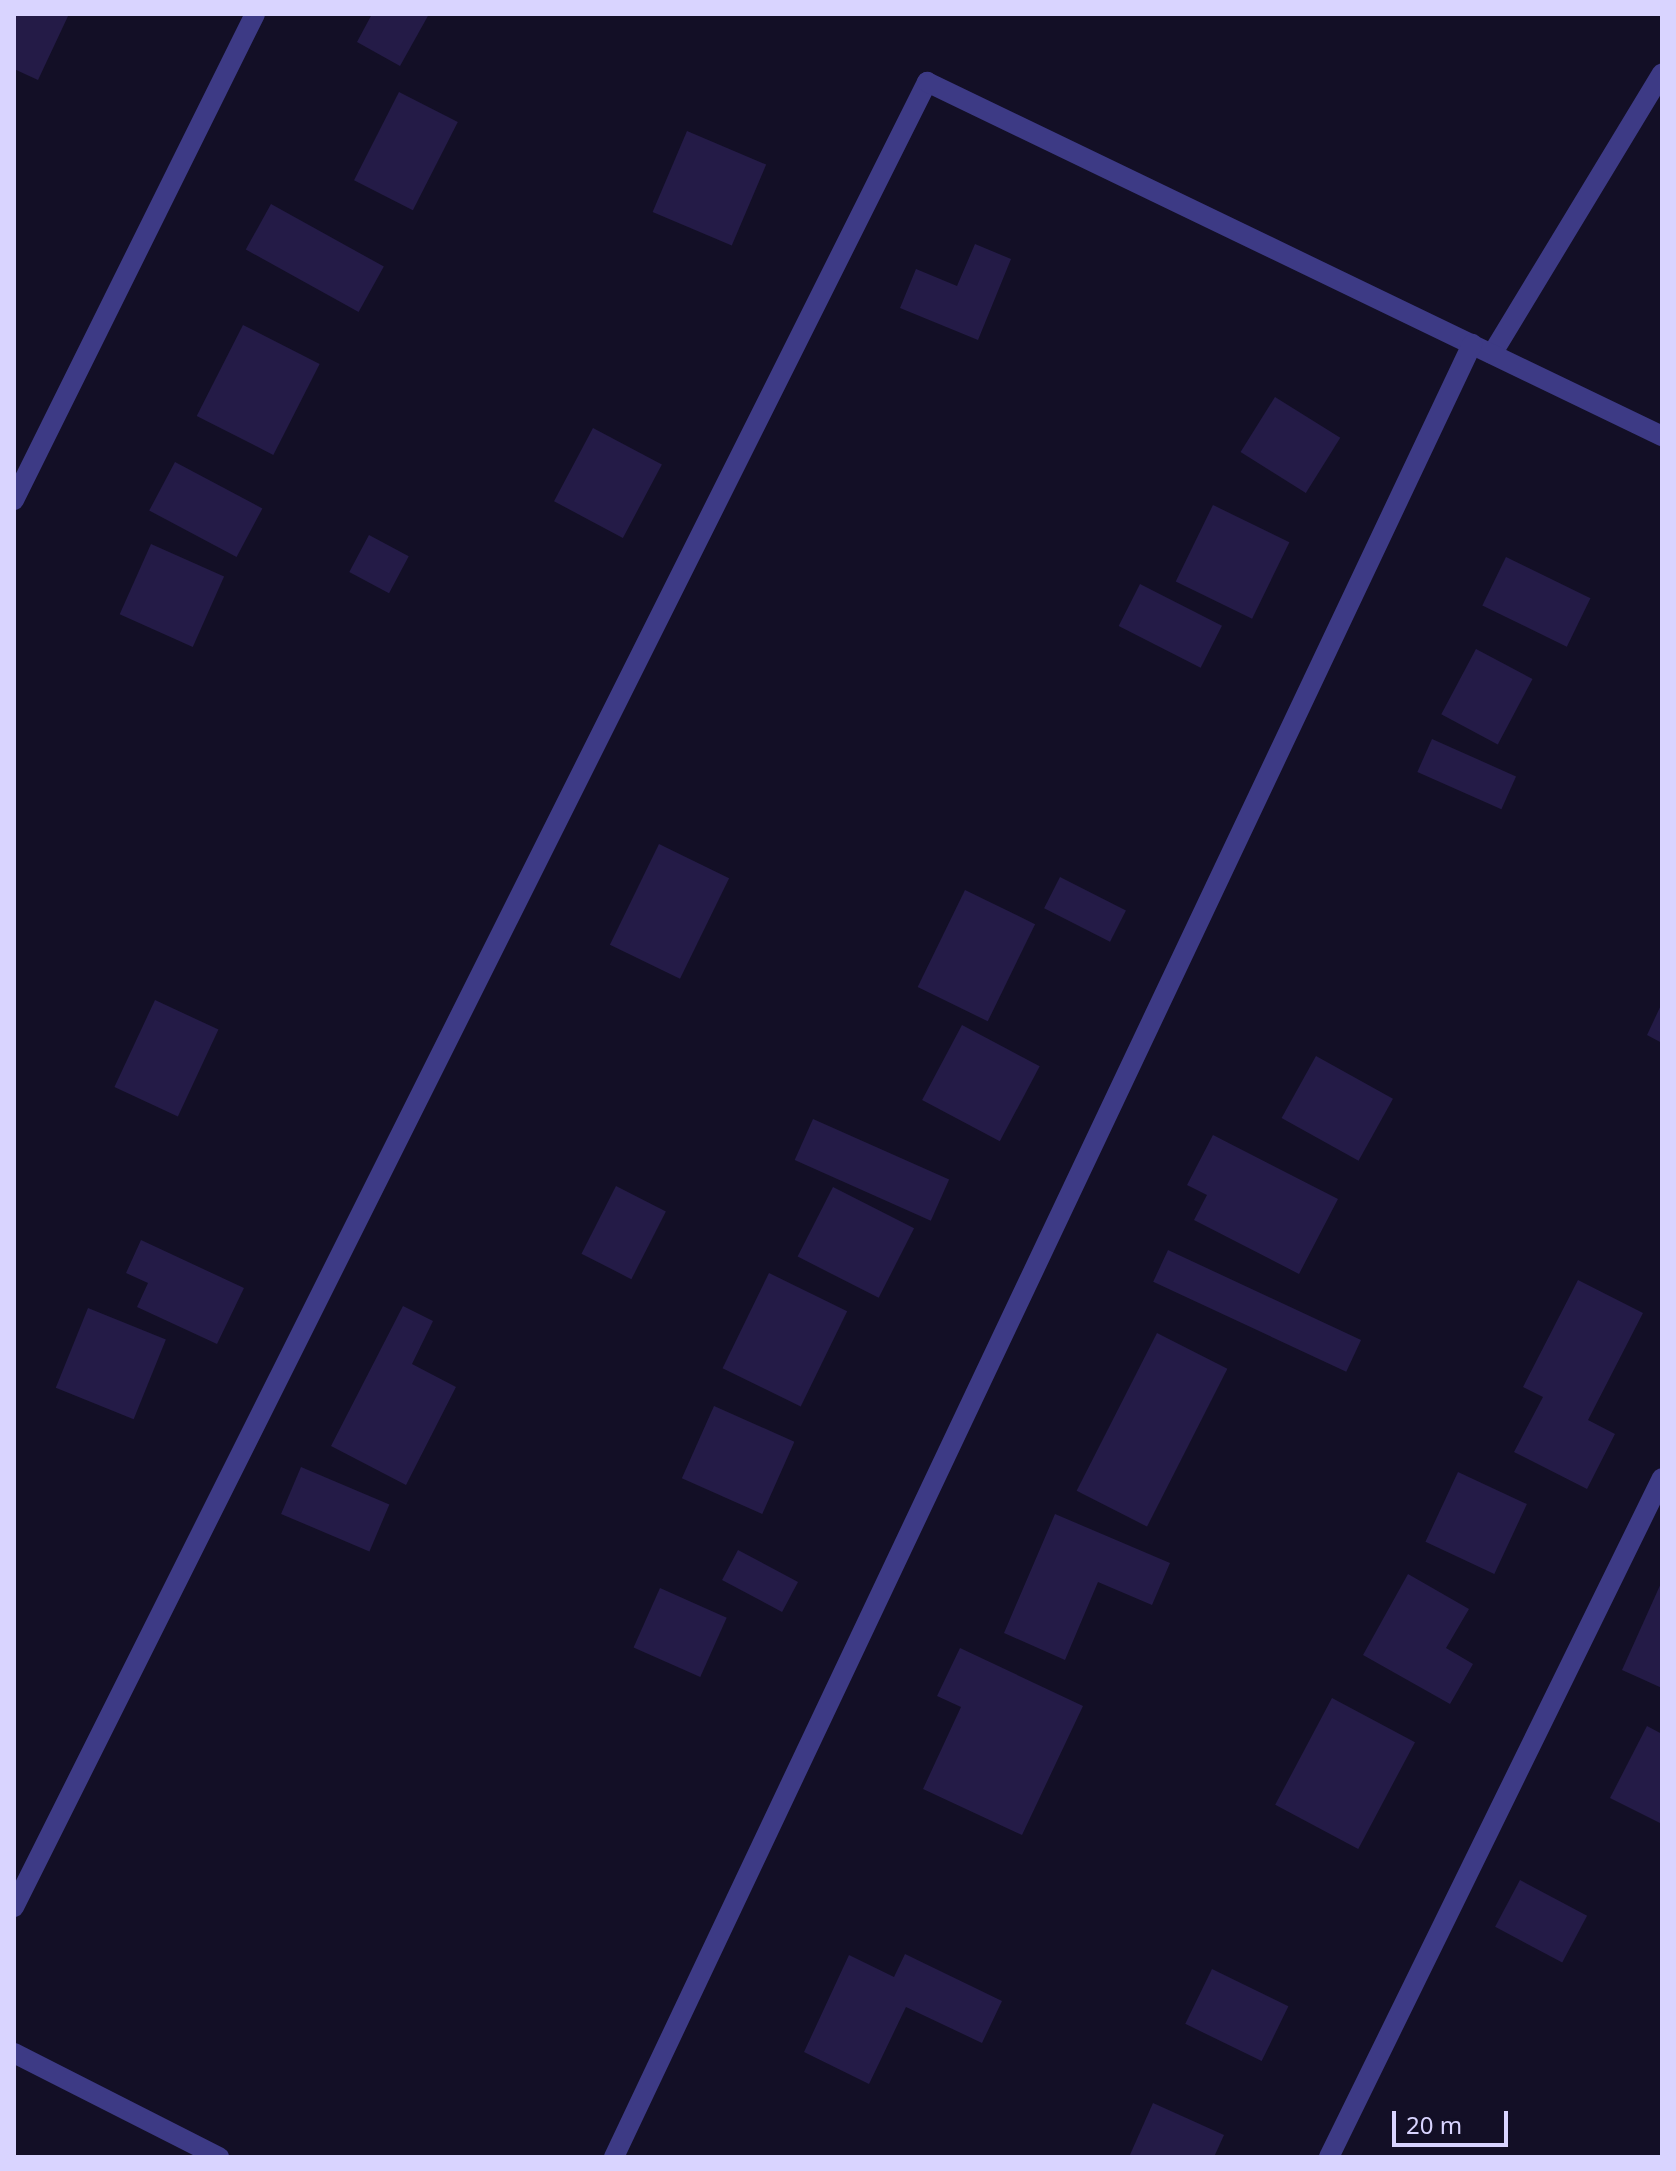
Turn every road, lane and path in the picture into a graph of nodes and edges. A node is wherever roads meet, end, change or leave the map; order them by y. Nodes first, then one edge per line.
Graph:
1 (255, 14) edge
2 (1662, 73) edge
3 (1472, 344) junction
4 (1492, 354) junction
5 (1662, 436) edge
6 (14, 500) edge
7 (1662, 1478) edge
8 (14, 1907) edge
9 (14, 2053) edge
10 (219, 2157) edge
11 (614, 2157) edge
12 (1329, 2157) edge

1 - 6 street
2 - 4 street
3 - 4 street
3 - 8 street
3 - 11 street
4 - 5 street
7 - 12 street
9 - 10 street

